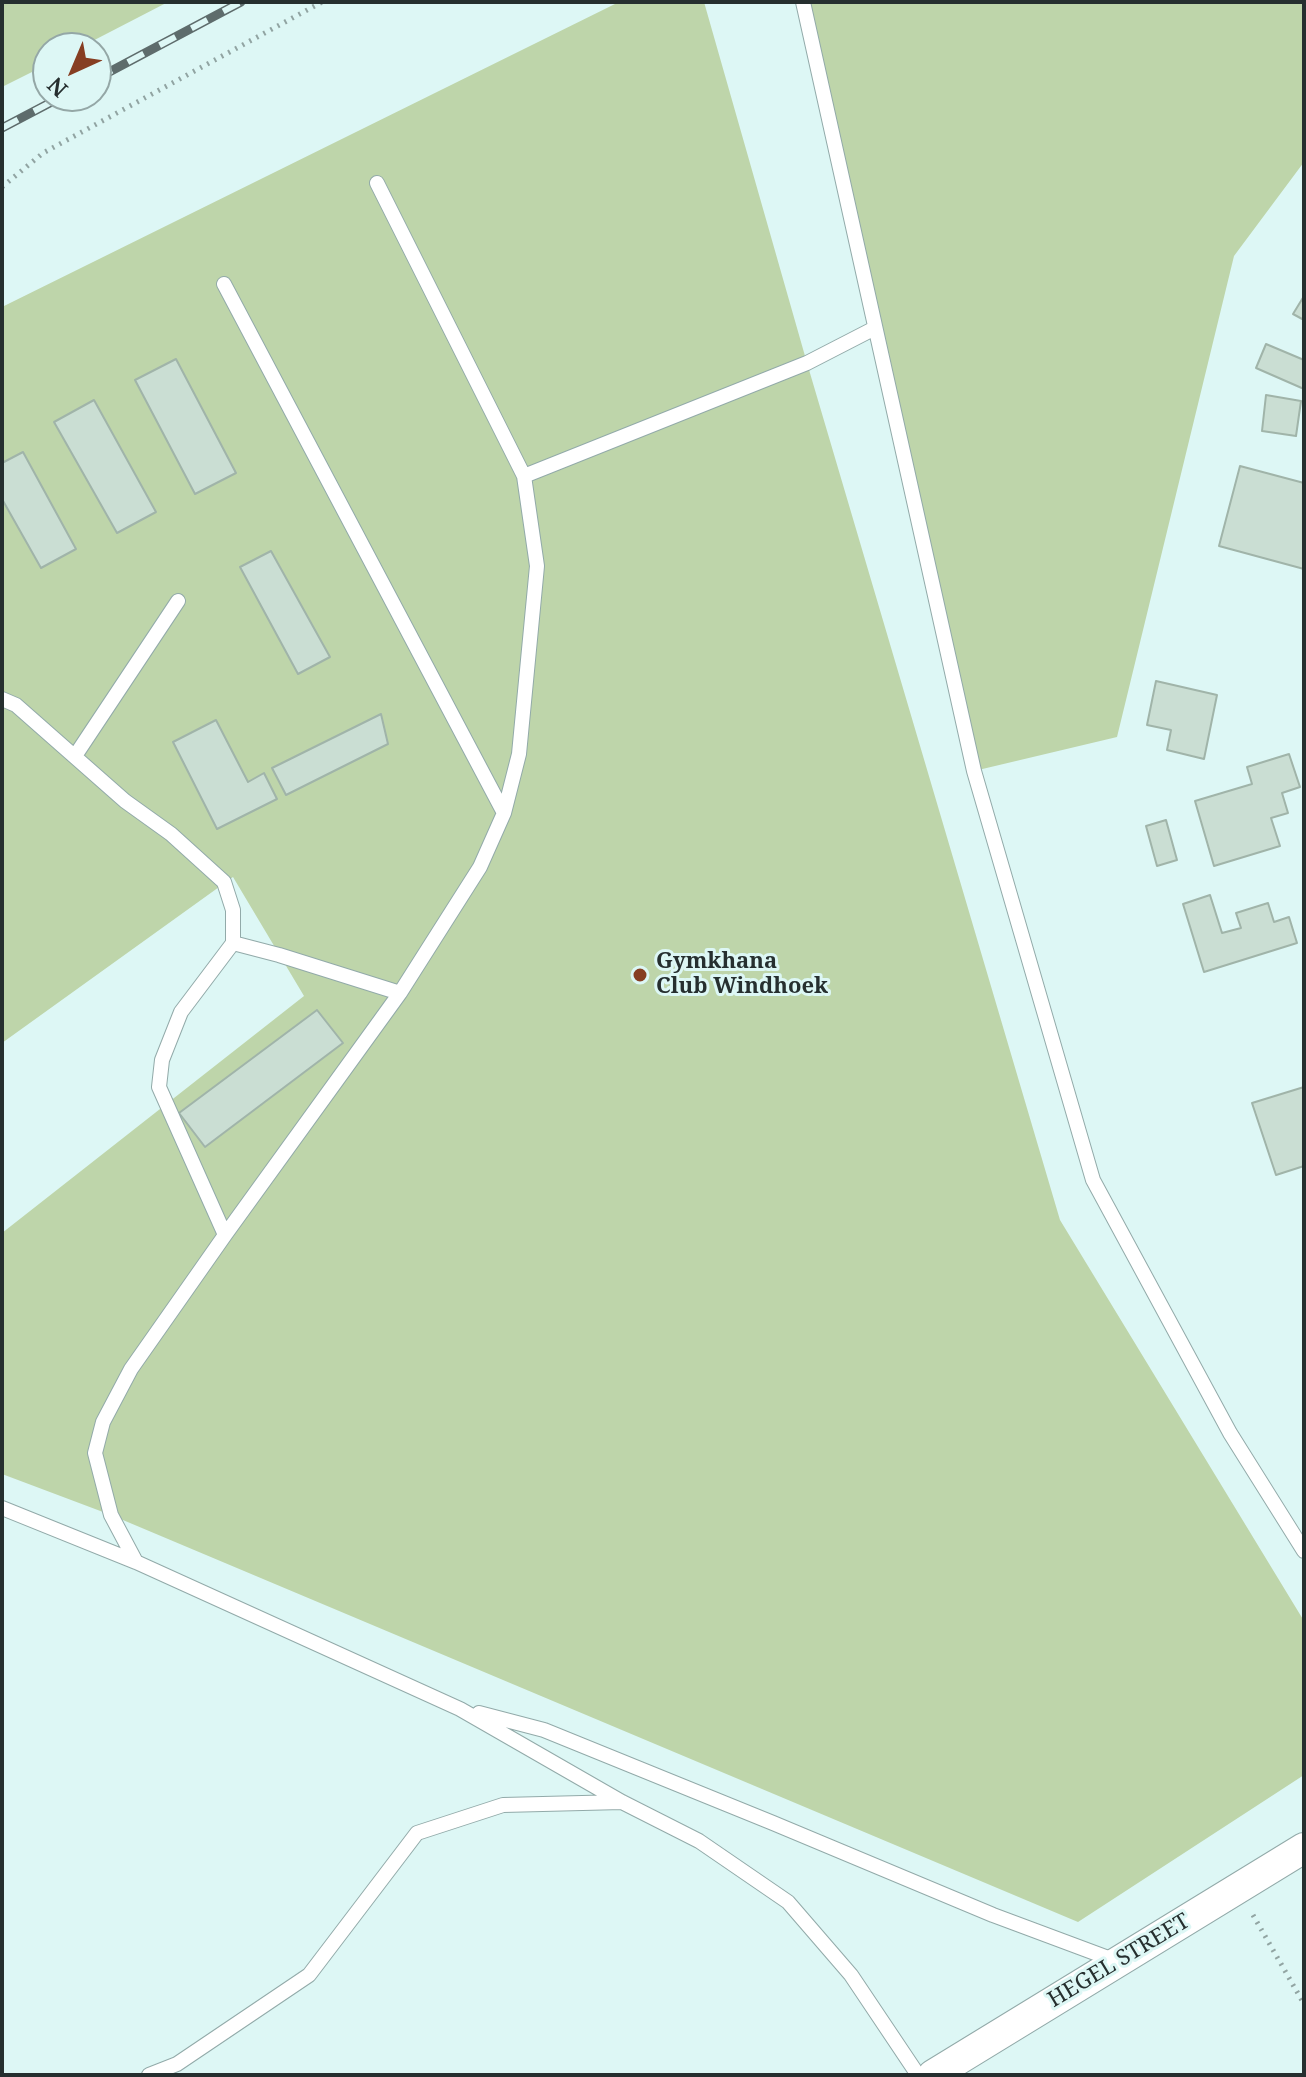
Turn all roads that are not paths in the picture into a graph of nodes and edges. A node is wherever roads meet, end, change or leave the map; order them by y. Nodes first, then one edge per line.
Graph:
1 (803, 2) edge
2 (377, 183) dead end
3 (224, 284) dead end
4 (875, 328) junction
5 (524, 476) junction
6 (178, 601) dead end
7 (2, 699) edge
8 (75, 756) junction
9 (504, 813) junction
10 (233, 943) junction
11 (400, 993) junction
12 (225, 1235) junction
13 (2, 1508) edge
14 (1304, 1551) edge
15 (136, 1562) junction
16 (460, 1709) junction
17 (622, 1802) junction
18 (1304, 1848) edge
19 (1119, 1962) junction
20 (149, 2075) edge
21 (918, 2075) edge
22 (933, 2075) edge

1 - 4 lane
2 - 5 lane
3 - 9 lane
4 - 5 lane
4 - 14 lane
5 - 9 lane
6 - 8 lane
7 - 8 lane
8 - 10 lane
9 - 11 lane
10 - 11 lane
10 - 12 lane
11 - 12 lane
12 - 15 lane
13 - 15 lane
15 - 16 lane
16 - 17 lane
16 - 19 lane
17 - 20 lane
17 - 21 lane
18 - 19 street, HEGEL STREET
19 - 22 street, HEGEL STREET

